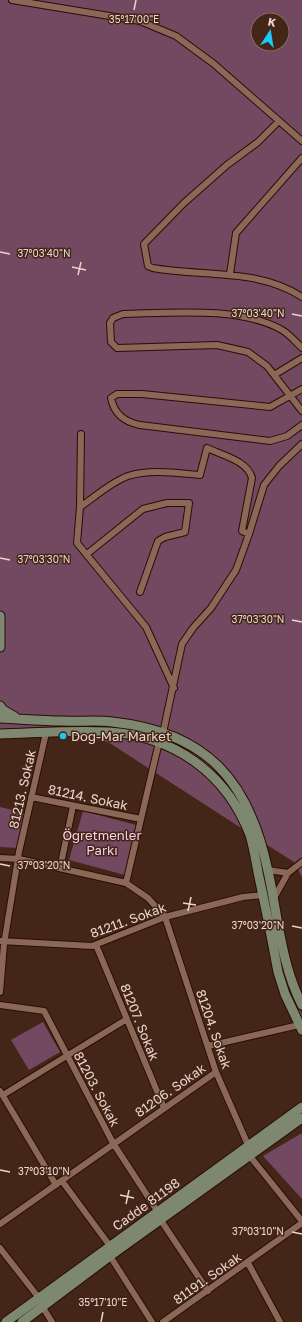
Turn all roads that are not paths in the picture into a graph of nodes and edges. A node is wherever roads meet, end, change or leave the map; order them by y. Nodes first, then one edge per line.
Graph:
1 (12, 0) edge
2 (279, 121) junction
3 (302, 141) edge
4 (302, 158) edge
5 (230, 274) junction
6 (302, 297) edge
7 (302, 348) edge
8 (302, 358) edge
9 (274, 375) junction
10 (302, 389) edge
11 (290, 397) junction
12 (302, 410) edge
13 (302, 425) edge
14 (81, 434) dead end
15 (302, 444) edge
16 (80, 507) junction
17 (249, 534) junction
18 (87, 554) junction
19 (140, 592) dead end
20 (0, 616) edge
21 (0, 647) edge
22 (174, 688) junction
23 (0, 706) edge
24 (0, 718) edge
25 (18, 719) junction
26 (46, 733) junction
27 (163, 733) junction
28 (0, 734) edge
29 (159, 742) junction
30 (31, 796) junction
31 (73, 806) junction
32 (141, 819) junction
33 (0, 858) edge
34 (19, 859) junction
35 (302, 862) edge
36 (60, 868) junction
37 (268, 870) junction
38 (288, 873) junction
39 (126, 883) junction
40 (263, 895) junction
41 (274, 898) junction
42 (165, 917) junction
43 (3, 941) edge
44 (96, 945) junction
45 (0, 992) edge
46 (0, 1005) edge
47 (302, 1005) edge
48 (127, 1019) junction
49 (301, 1027) edge
50 (208, 1046) junction
51 (67, 1056) junction
52 (216, 1072) junction
53 (2, 1093) edge
54 (302, 1107) edge
55 (164, 1108) junction
56 (302, 1118) edge
57 (113, 1143) junction
58 (248, 1146) junction
59 (249, 1155) junction
60 (62, 1181) junction
61 (56, 1185) junction
62 (159, 1216) junction
63 (302, 1222) edge
64 (0, 1224) edge
65 (110, 1246) junction
66 (0, 1248) edge
67 (110, 1256) junction
68 (248, 1263) junction
69 (208, 1291) junction
70 (40, 1302) junction
71 (6, 1322) edge
72 (22, 1322) edge
73 (52, 1322) edge
74 (152, 1322) edge
75 (163, 1322) edge
76 (280, 1322) edge

1 - 2 street
2 - 3 street
2 - 5 street
4 - 5 street
5 - 6 street
7 - 9 street
8 - 9 street
9 - 11 street
10 - 11 street
11 - 12 street
11 - 13 street
14 - 16 street
15 - 17 street
16 - 17 street
16 - 18 street
17 - 22 street
18 - 19 street
18 - 22 street
20 - 21 main road
22 - 27 street
23 - 25 main road
24 - 25 main road
25 - 27 main road
26 - 28 main road
26 - 29 main road
26 - 30 street, 81213. Sokak
27 - 37 main road
29 - 32 street
29 - 40 main road
30 - 31 street, 81214. Sokak
30 - 34 street, 81213. Sokak
31 - 32 street, 81214. Sokak
31 - 36 street
32 - 39 street
33 - 34 street
34 - 36 street
34 - 43 street, 81213. Sokak
35 - 38 street
36 - 39 street
37 - 38 street
37 - 41 main road
38 - 41 street
39 - 42 street
40 - 42 street, 81211. Sokak
40 - 49 main road
41 - 47 main road
42 - 44 street, 81211. Sokak
42 - 50 street, 81204. Sokak
43 - 44 street, 81211. Sokak
43 - 45 street, 81213. Sokak
44 - 48 street, 81207. Sokak
46 - 51 street, 81203. Sokak
48 - 51 street
48 - 55 street, 81207. Sokak
49 - 50 street
50 - 52 street, 81204. Sokak
51 - 53 street
51 - 57 street, 81203. Sokak
52 - 55 street, 81206. Sokak
52 - 58 street, 81204. Sokak
53 - 61 street
54 - 58 main road, Cadde 81198
55 - 57 street, 81206. Sokak
56 - 59 main road, Cadde 81198
57 - 60 street, 81206. Sokak
57 - 62 street, 81203. Sokak
58 - 62 main road, Cadde 81198
59 - 62 main road, Cadde 81198
59 - 63 street
60 - 61 street, 81206. Sokak
60 - 65 street
61 - 64 street, 81206. Sokak
62 - 65 main road, Cadde 81198
62 - 67 main road, Cadde 81198
62 - 69 street, 81203. Sokak
63 - 68 street, 81191. Sokak
65 - 70 main road, Cadde 81198
66 - 70 street
67 - 70 main road, Cadde 81198
67 - 74 street
68 - 69 street, 81191. Sokak
68 - 76 street
69 - 75 street, 81191. Sokak
70 - 71 main road, Cadde 81198
70 - 72 main road, Cadde 81198
70 - 73 street

